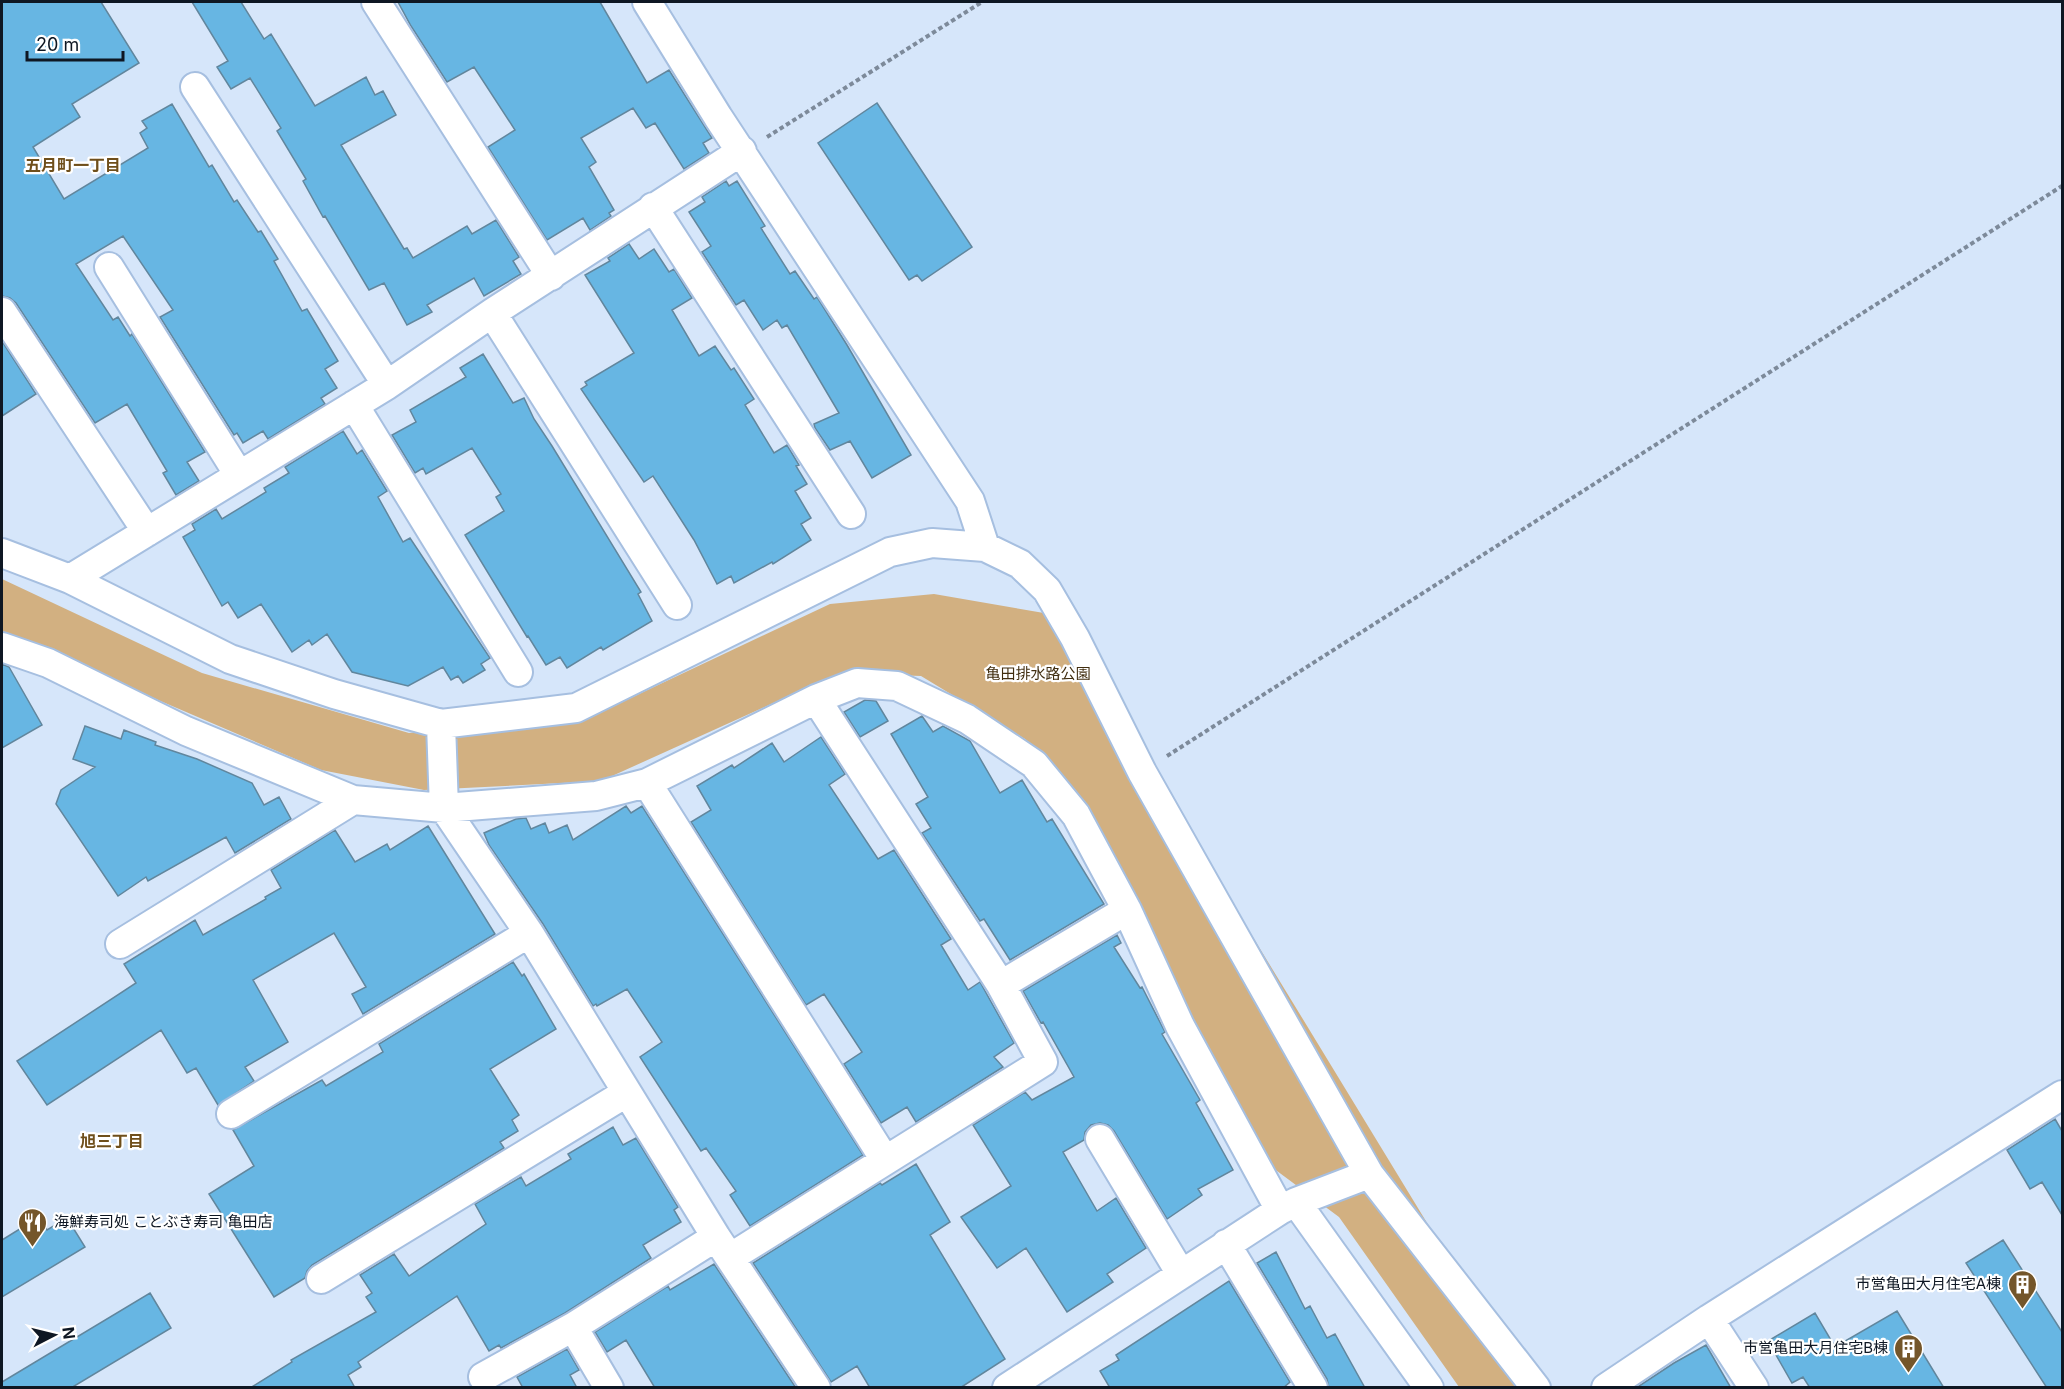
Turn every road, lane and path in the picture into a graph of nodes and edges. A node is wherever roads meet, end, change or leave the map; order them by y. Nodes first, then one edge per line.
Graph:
1 (376, 2) edge
2 (647, 2) edge
3 (982, 2) edge
4 (195, 87) dead end
5 (742, 151) junction
6 (2062, 186) edge
7 (653, 207) junction
8 (109, 267) dead end
9 (551, 276) junction
10 (2, 312) edge
11 (492, 313) junction
12 (387, 385) junction
13 (354, 405) junction
14 (239, 476) junction
15 (851, 514) dead end
16 (147, 532) junction
17 (985, 547) junction
18 (2, 553) edge
19 (70, 579) junction
20 (677, 605) dead end
21 (2, 647) edge
22 (518, 672) dead end
23 (816, 699) junction
24 (441, 724) junction
25 (1142, 772) junction
26 (647, 783) junction
27 (353, 800) junction
28 (444, 807) junction
29 (1127, 910) junction
30 (529, 933) junction
31 (120, 944) dead end
32 (1001, 985) junction
33 (626, 1093) junction
34 (2060, 1103) edge
35 (231, 1114) dead end
36 (1100, 1139) dead end
37 (885, 1160) junction
38 (1370, 1174) junction
39 (1288, 1206) junction
40 (1226, 1244) junction
41 (723, 1247) junction
42 (1181, 1274) junction
43 (321, 1280) dead end
44 (1709, 1319) junction
45 (573, 1327) junction
46 (483, 1377) dead end
47 (1309, 1386) edge
48 (609, 1388) edge
49 (816, 1388) edge
50 (1007, 1388) edge
51 (1429, 1388) edge
52 (1536, 1388) edge
53 (1606, 1388) edge
54 (1754, 1388) edge

1 - 9 street
2 - 5 street
3 - 5 path
4 - 12 street
5 - 7 street
5 - 17 street
6 - 25 path
7 - 9 street
7 - 15 street
8 - 14 street
9 - 11 street
10 - 16 street
11 - 12 street
11 - 20 street
12 - 13 street
13 - 14 street
13 - 22 street
14 - 16 street
16 - 19 street
17 - 24 street
17 - 25 street
18 - 19 street
19 - 24 street
21 - 27 street
23 - 26 street
23 - 29 street
23 - 32 street
24 - 28 street
25 - 38 street
26 - 28 street
26 - 37 street
27 - 28 street
27 - 31 street
28 - 30 street
29 - 32 street
29 - 39 street
30 - 33 street
30 - 35 street
32 - 37 street
33 - 41 street
33 - 43 street
34 - 44 street
36 - 42 street
37 - 41 street
38 - 39 street
38 - 52 street
39 - 40 street
39 - 51 street
40 - 42 street
40 - 47 street
41 - 45 street
41 - 49 street
42 - 50 street
44 - 53 street
44 - 54 street
45 - 46 street
45 - 48 street

